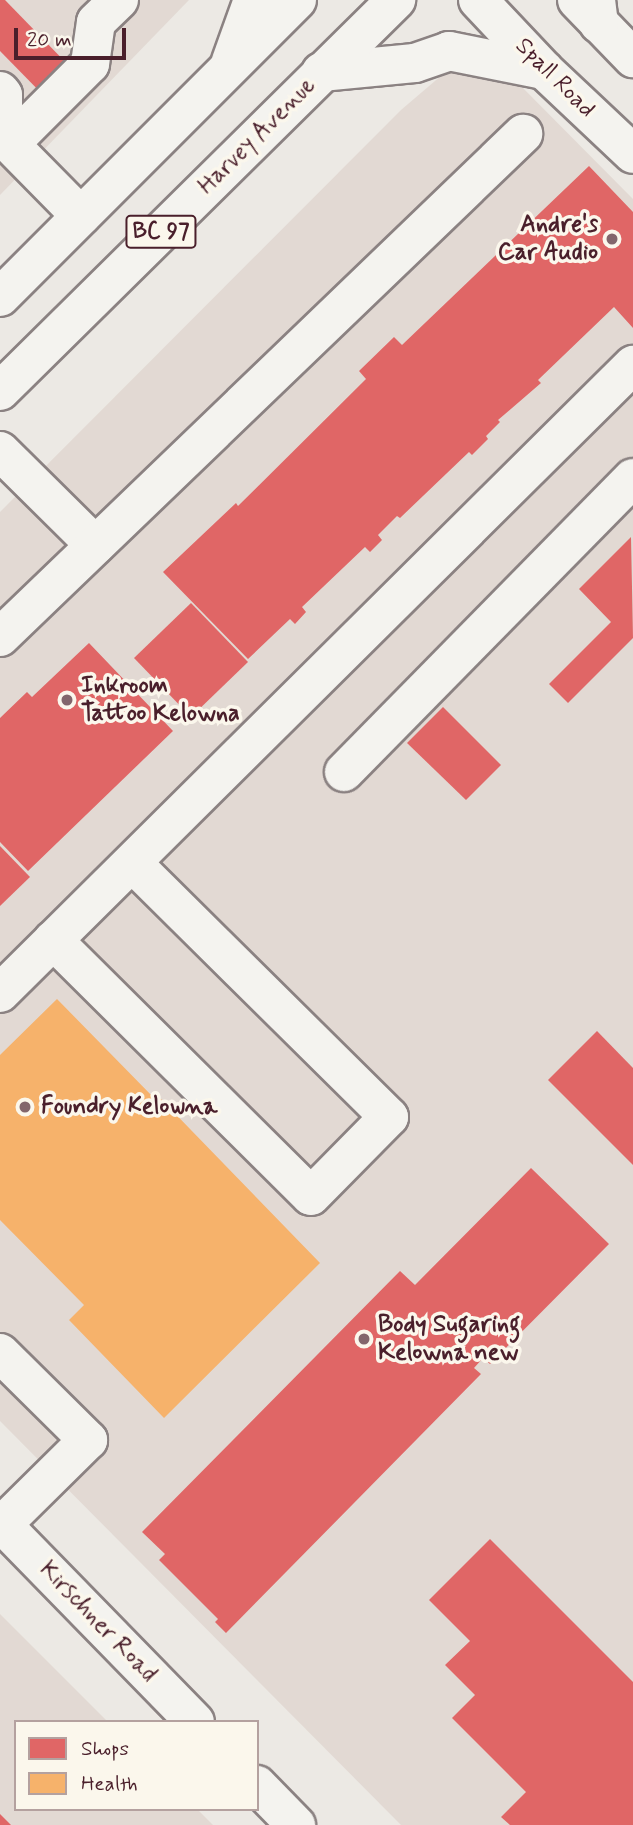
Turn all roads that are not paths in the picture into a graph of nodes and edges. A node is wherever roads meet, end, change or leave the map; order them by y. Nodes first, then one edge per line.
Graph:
1 (119, 0) edge
2 (253, 0) edge
3 (297, 0) edge
4 (396, 0) edge
5 (478, 0) edge
6 (591, 8) edge
7 (633, 58) edge
8 (228, 69) junction
9 (544, 70) junction
10 (321, 72) junction
11 (0, 92) edge
12 (523, 134) dead end
13 (4, 140) edge
14 (633, 154) edge
15 (81, 216) junction
16 (0, 298) edge
17 (633, 365) edge
18 (0, 391) edge
19 (0, 451) edge
20 (633, 478) edge
21 (95, 545) junction
22 (0, 637) edge
23 (344, 772) dead end
24 (132, 863) junction
25 (53, 940) junction
26 (1, 990) edge
27 (0, 1353) edge
28 (1, 1523) edge
29 (193, 1720) edge

1 - 13 main road
2 - 8 main road
3 - 8 main road, BC 97
4 - 10 main road, Harvey Avenue / BC 97
5 - 9 main road, Spall Road
6 - 7 main road
8 - 15 main road, BC 97
9 - 10 main road
9 - 14 main road, Spall Road
10 - 18 main road, Harvey Avenue / BC 97
11 - 13 main road
12 - 21 main road
13 - 15 main road
15 - 16 main road, BC 97
17 - 24 main road
19 - 21 main road
20 - 23 main road
21 - 22 main road
24 - 25 main road
24 - 25 main road
25 - 26 main road
27 - 28 main road
28 - 29 main road, Kirschner Road

